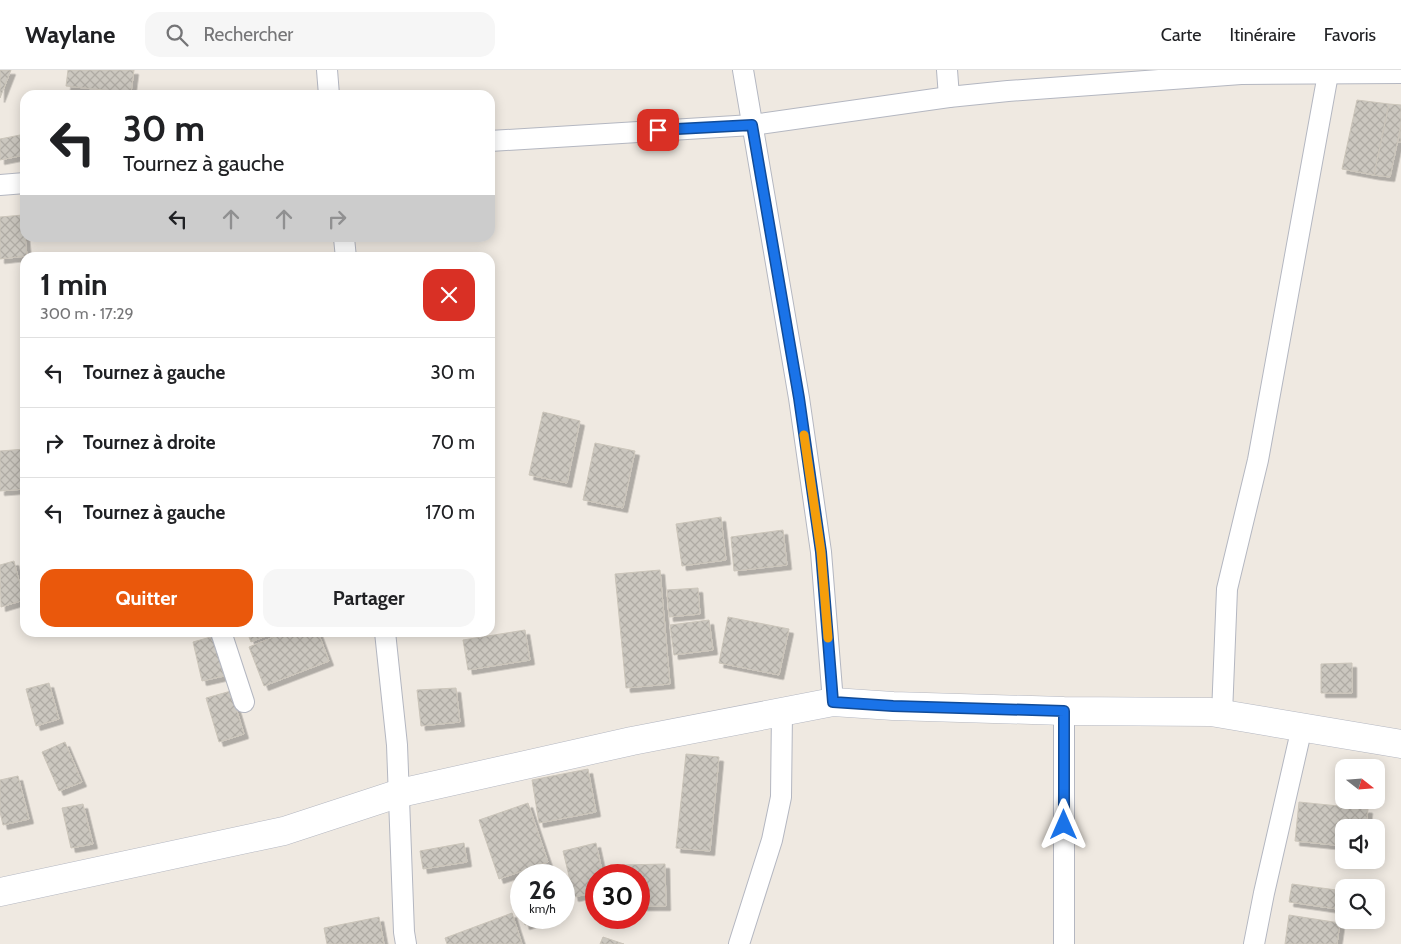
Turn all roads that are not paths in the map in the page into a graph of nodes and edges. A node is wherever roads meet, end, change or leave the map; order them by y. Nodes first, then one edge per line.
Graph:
1 (327, 70) edge
2 (743, 70) edge
3 (947, 70) edge
4 (1401, 73) edge
5 (1328, 74) junction
6 (329, 90) edge
7 (949, 97) junction
8 (752, 125) junction
9 (495, 141) edge
10 (20, 183) edge
11 (0, 185) edge
12 (223, 637) edge
13 (386, 637) edge
14 (244, 702) dead end
15 (833, 702) junction
16 (1064, 711) junction
17 (782, 712) junction
18 (1222, 714) junction
19 (1302, 727) junction
20 (1401, 744) edge
21 (400, 793) junction
22 (0, 892) edge
23 (406, 944) edge
24 (739, 944) edge
25 (1064, 944) edge
26 (1254, 944) edge

1 - 6 street
2 - 8 street
3 - 7 street
4 - 5 street
5 - 7 street
5 - 18 street
7 - 8 street
8 - 9 street
8 - 15 street
10 - 11 street
12 - 14 street
13 - 21 street
15 - 16 main road
15 - 17 main road
16 - 18 main road
16 - 25 street
17 - 21 main road
17 - 24 street
18 - 19 main road
19 - 20 main road
19 - 26 street
21 - 22 main road
21 - 23 street

